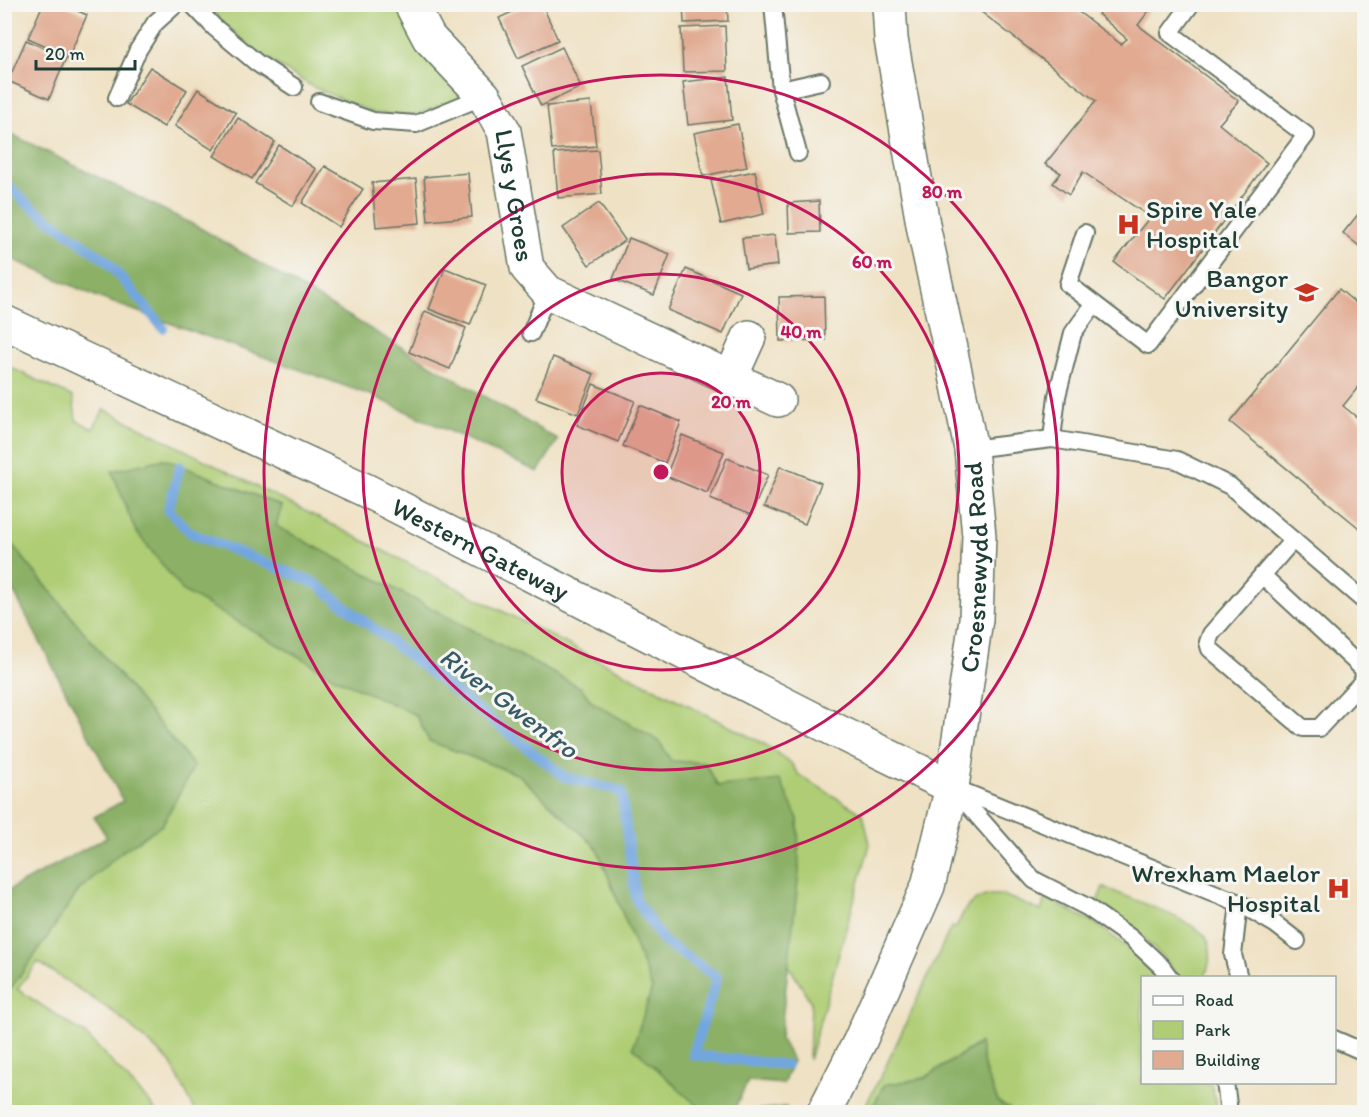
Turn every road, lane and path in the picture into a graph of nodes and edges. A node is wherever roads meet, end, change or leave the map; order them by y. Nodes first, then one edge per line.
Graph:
1 (176, 4) edge
2 (192, 4) edge
3 (411, 4) edge
4 (773, 4) edge
5 (889, 4) edge
6 (1191, 4) edge
7 (821, 81) dead end
8 (294, 87) dead end
9 (782, 90) junction
10 (484, 96) junction
11 (117, 98) dead end
12 (320, 102) dead end
13 (798, 153) dead end
14 (1085, 233) dead end
15 (548, 292) junction
16 (1095, 304) junction
17 (4, 322) edge
18 (531, 333) dead end
19 (749, 337) dead end
20 (730, 379) junction
21 (778, 400) dead end
22 (1052, 439) junction
23 (971, 449) junction
24 (1293, 540) junction
25 (1262, 574) junction
26 (1365, 601) edge
27 (952, 787) junction
28 (1239, 903) junction
29 (1297, 941) dead end
30 (1168, 976) edge
31 (1238, 976) edge
32 (1336, 1039) edge
33 (1365, 1052) edge
34 (1225, 1084) edge
35 (824, 1113) edge
36 (1229, 1113) edge

1 - 11 lane
2 - 8 lane
3 - 10 street, Llys y Groes
4 - 9 lane
5 - 23 street, Croesnewydd Road
6 - 16 lane
7 - 9 lane
9 - 13 lane
10 - 12 lane, Llys y Groes
10 - 15 street, Llys y Groes
14 - 16 lane
15 - 18 lane, Llys y Groes
15 - 20 street, Llys y Groes
16 - 22 lane
17 - 27 street, Western Gateway
19 - 20 street
20 - 21 street, Llys y Groes
22 - 23 lane
22 - 24 lane
23 - 27 street, Croesnewydd Road
24 - 25 lane
24 - 26 lane
25 - 25 lane
27 - 28 lane
27 - 30 lane
27 - 35 street, Croesnewydd Road
28 - 29 lane
28 - 31 lane
32 - 33 lane
34 - 36 lane

